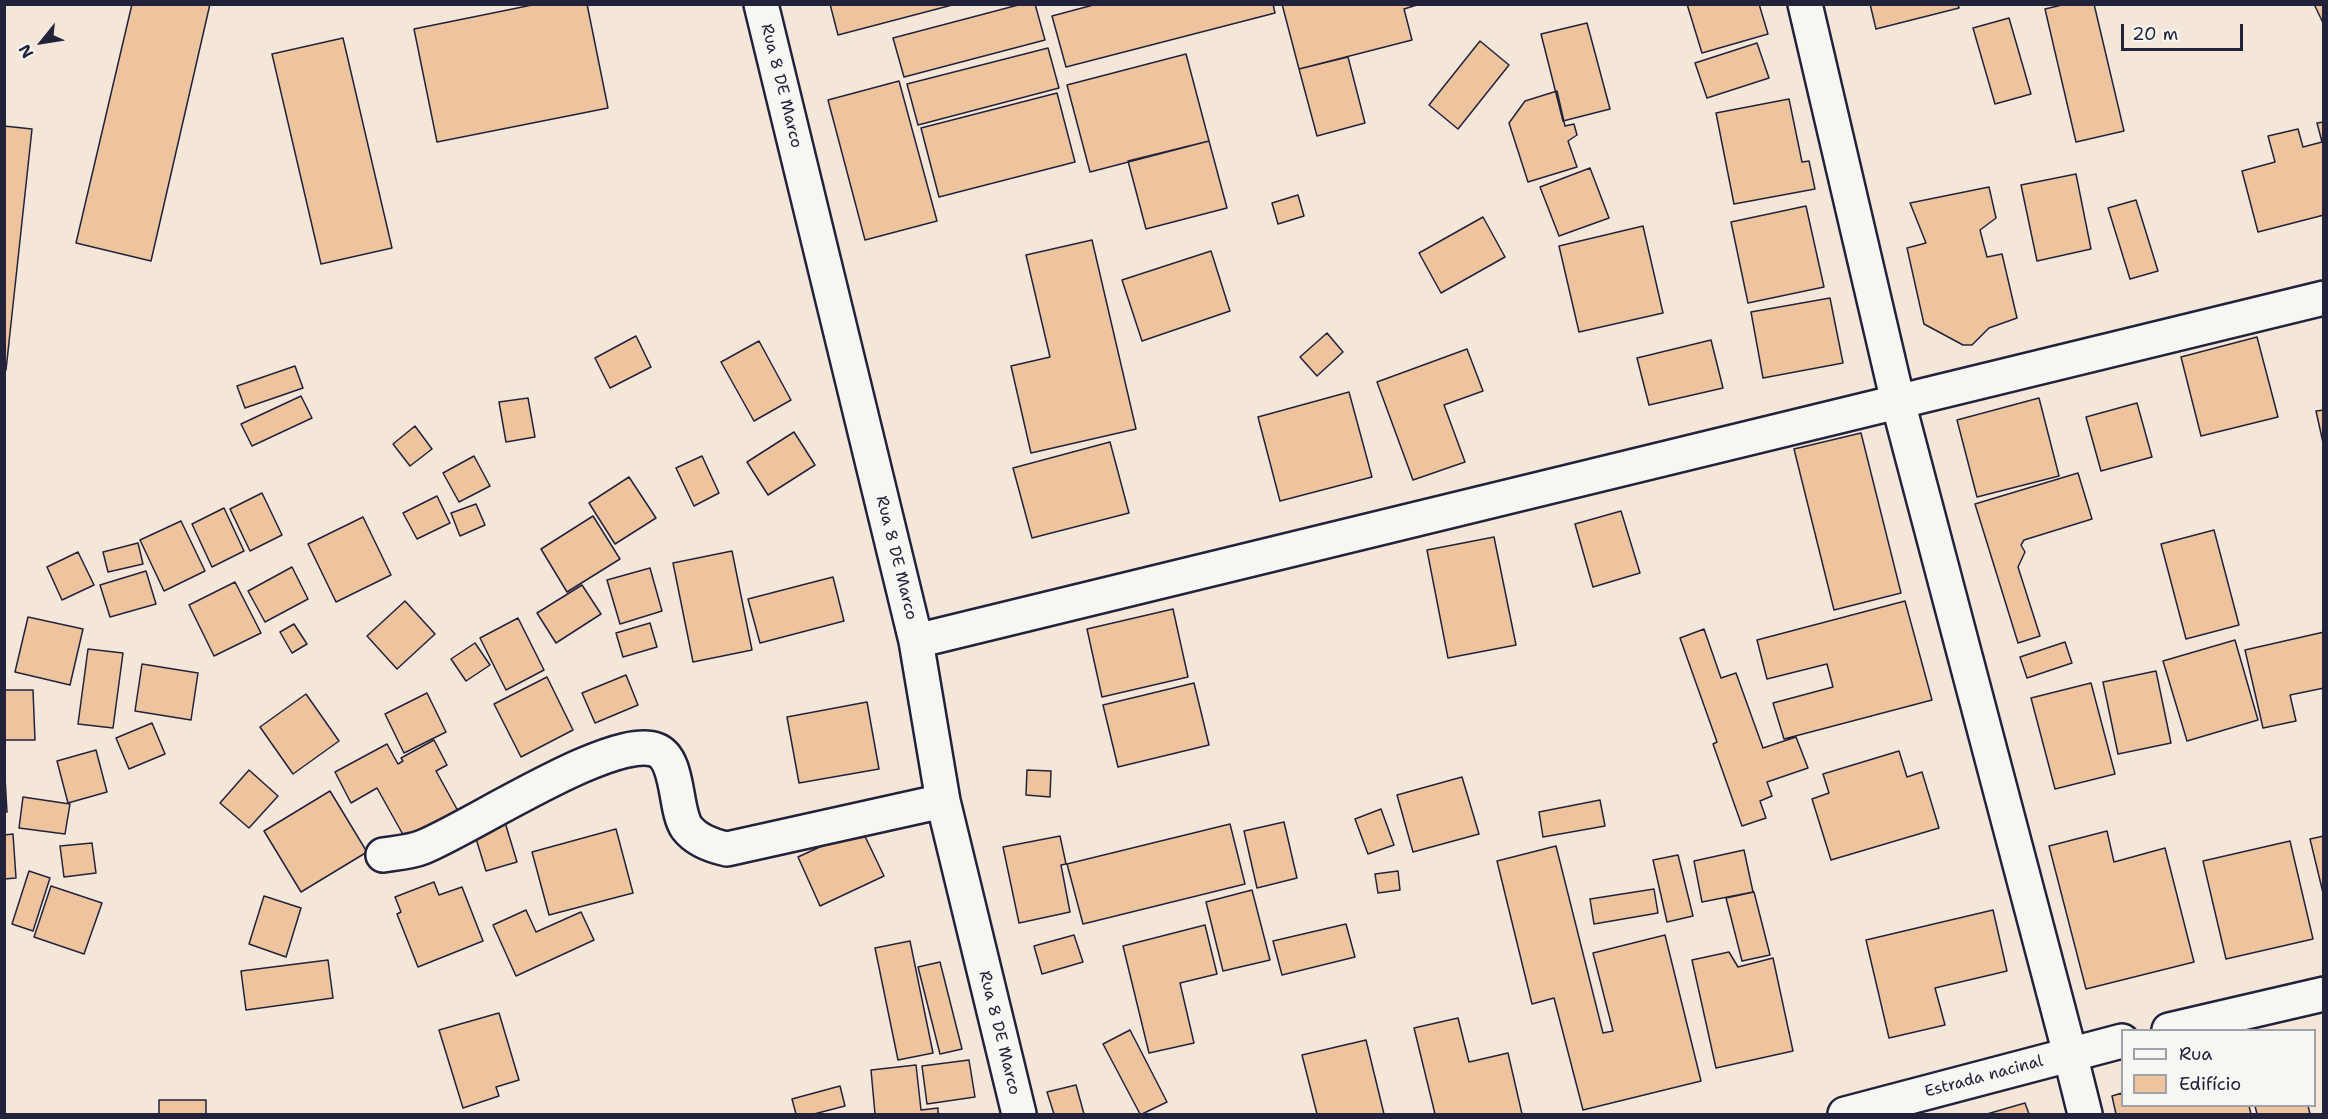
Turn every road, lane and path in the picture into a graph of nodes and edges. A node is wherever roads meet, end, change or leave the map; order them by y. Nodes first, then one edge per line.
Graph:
1 (761, 4) edge
2 (1805, 4) edge
3 (2324, 298) edge
4 (1898, 402) junction
5 (916, 641) junction
6 (944, 801) junction
7 (383, 855) dead end
8 (2324, 994) edge
9 (2173, 1029) edge
10 (2121, 1041) edge
11 (2070, 1054) junction
12 (1019, 1114) edge
13 (1845, 1114) edge
14 (2085, 1114) edge

1 - 5 main road, Rua 8 DE Marco
2 - 4 main road
3 - 4 main road
4 - 5 main road
4 - 11 main road
5 - 6 main road, Rua 8 DE Marco
6 - 7 main road
6 - 12 main road, Rua 8 DE Marco
8 - 9 main road
10 - 11 main road, Estrada nacinal
11 - 13 main road, Estrada nacinal
11 - 14 main road

